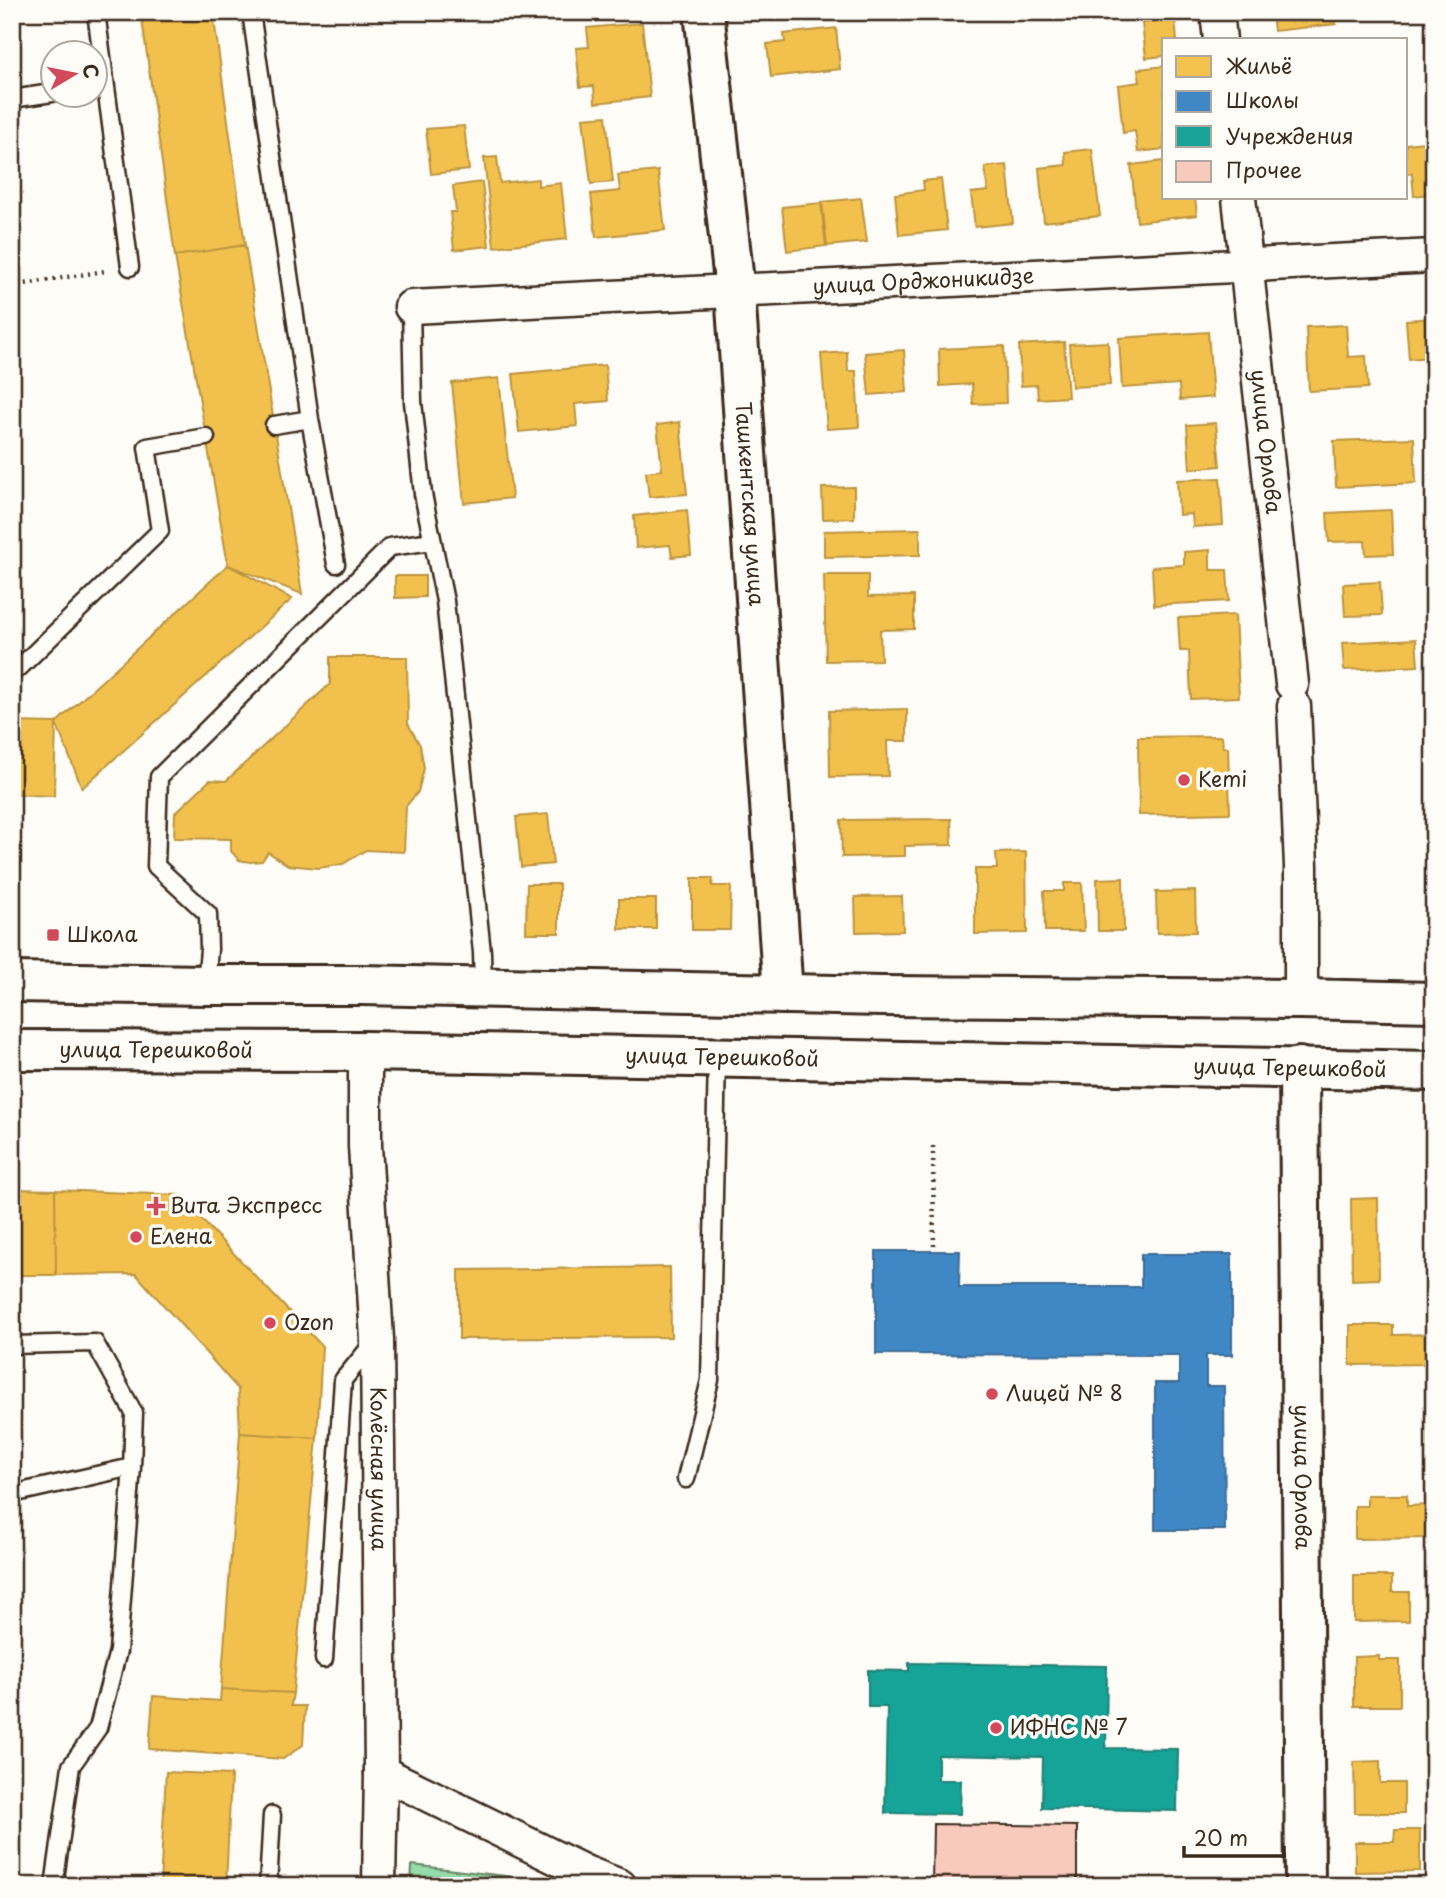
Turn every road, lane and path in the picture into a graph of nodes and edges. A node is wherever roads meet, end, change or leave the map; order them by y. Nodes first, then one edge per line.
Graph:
1 (96, 12) edge
2 (251, 12) edge
3 (704, 12) edge
4 (1217, 12) edge
5 (98, 38) edge
6 (1220, 38) edge
7 (38, 95) edge
8 (12, 99) edge
9 (105, 108) edge
10 (1239, 200) edge
11 (1434, 256) edge
12 (1247, 265) junction
13 (130, 267) joint
14 (12, 286) edge
15 (735, 291) junction
16 (411, 307) joint
17 (310, 419) junction
18 (274, 425) dead end
19 (206, 437) dead end
20 (432, 541) junction
21 (336, 564) dead end
22 (12, 668) edge
23 (12, 982) edge
24 (206, 985) junction
25 (483, 987) junction
26 (783, 994) junction
27 (1301, 999) junction
28 (1434, 1002) edge
29 (12, 1050) edge
30 (365, 1051) junction
31 (717, 1056) junction
32 (1299, 1068) junction
33 (1434, 1071) edge
34 (933, 1146) dead end
35 (934, 1251) dead end
36 (377, 1339) junction
37 (12, 1345) edge
38 (132, 1467) junction
39 (686, 1479) dead end
40 (12, 1494) edge
41 (324, 1659) dead end
42 (381, 1772) junction
43 (272, 1815) dead end
44 (578, 1880) edge
45 (54, 1886) edge
46 (268, 1886) edge
47 (379, 1886) edge
48 (620, 1886) edge
49 (1305, 1886) edge

1 - 5 lane
2 - 17 lane
3 - 15 main road, Ташкентская улица
4 - 6 street
7 - 8 lane
9 - 13 lane
10 - 12 street, улица Орлова
11 - 12 street, улица Орджоникидзе
12 - 15 street, улица Орджоникидзе
12 - 27 street, улица Орлова
13 - 14 path
15 - 16 street, улица Орджоникидзе
15 - 26 main road, Ташкентская улица
16 - 20 lane
17 - 18 lane
17 - 21 lane
19 - 22 lane
20 - 24 lane
20 - 25 lane
23 - 24 main road
24 - 25 main road
25 - 26 main road
26 - 27 main road
27 - 28 main road
29 - 30 main road, улица Терешковой
30 - 31 main road, улица Терешковой
30 - 36 street, Колёсная улица
31 - 32 main road, улица Терешковой
31 - 39 lane
32 - 33 main road, улица Терешковой
32 - 49 main road, улица Орлова
34 - 35 path
36 - 41 lane
36 - 42 street, Колёсная улица
37 - 38 lane
38 - 40 lane
38 - 45 lane
42 - 44 street
42 - 47 street, Колёсная улица
43 - 46 lane
44 - 48 street

